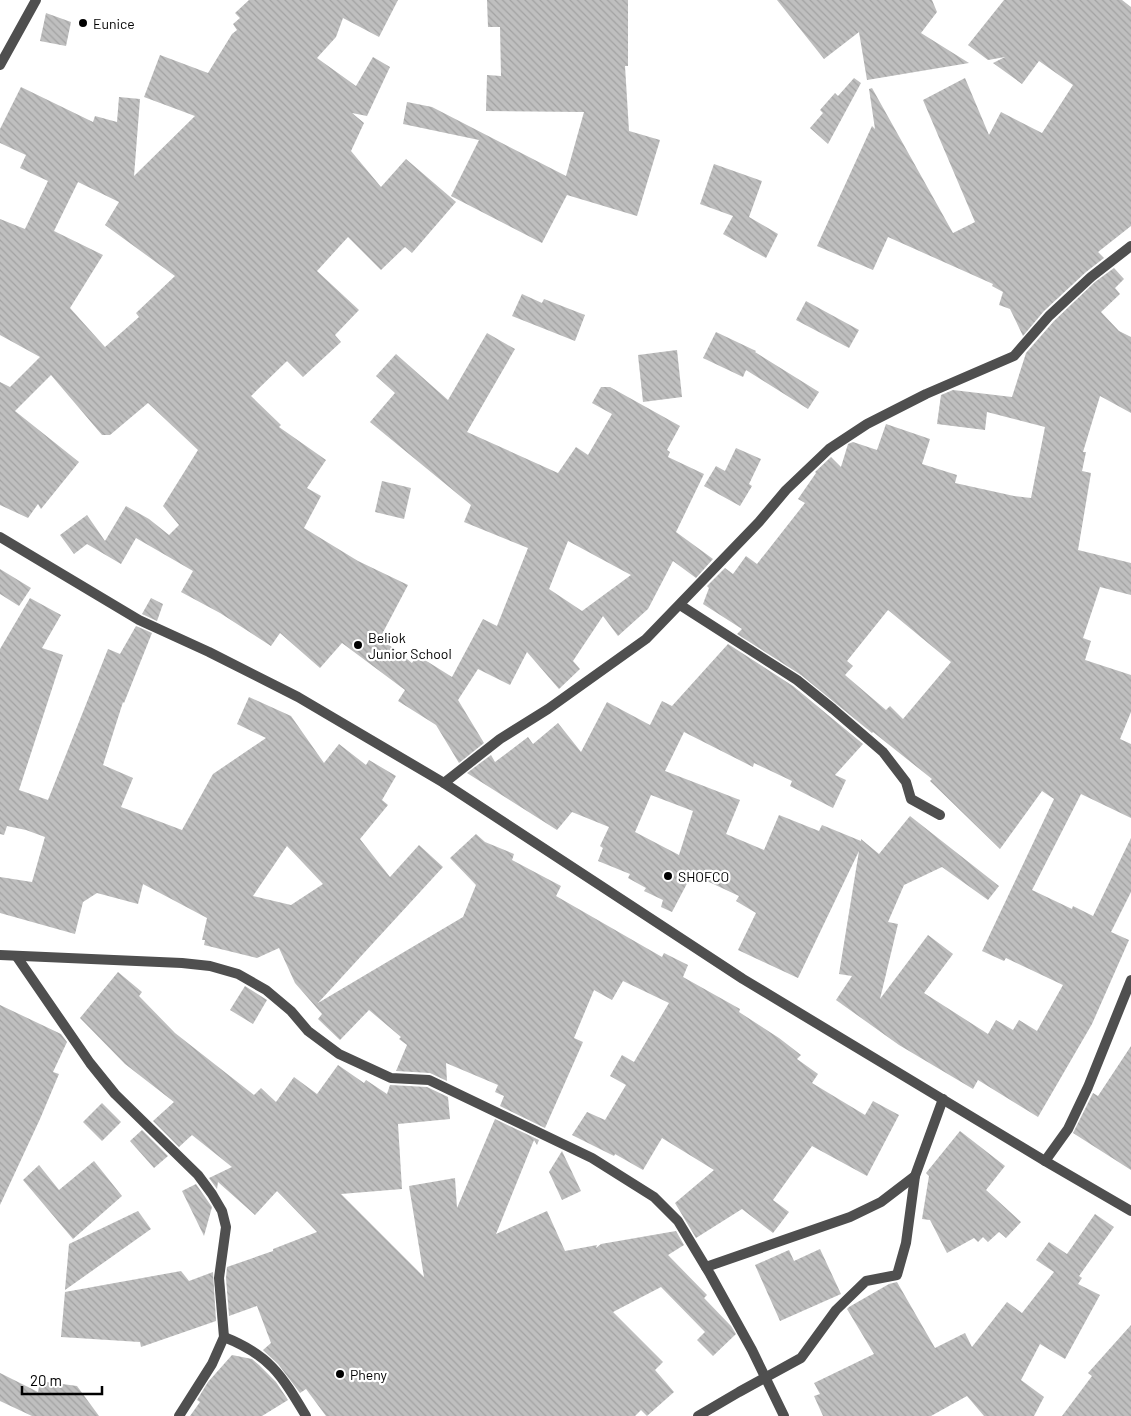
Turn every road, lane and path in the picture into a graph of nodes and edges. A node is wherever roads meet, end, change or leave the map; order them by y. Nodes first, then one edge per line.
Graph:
1 (36, 0) edge
2 (0, 65) edge
3 (1131, 246) edge
4 (0, 537) edge
5 (680, 605) junction
6 (444, 783) junction
7 (940, 815) dead end
8 (0, 955) edge
9 (17, 957) junction
10 (1131, 980) edge
11 (943, 1099) junction
12 (1045, 1161) junction
13 (915, 1176) junction
14 (1131, 1211) edge
15 (706, 1267) junction
16 (224, 1337) junction
17 (765, 1378) junction
18 (179, 1416) edge
19 (306, 1416) edge
20 (698, 1416) edge
21 (784, 1416) edge

1 - 2 street
3 - 5 street
4 - 6 street
5 - 6 street
5 - 7 street
6 - 11 street
8 - 9 street
9 - 15 street
9 - 16 street
10 - 12 street
11 - 12 street
11 - 13 street
12 - 14 street
13 - 15 street
13 - 17 street
15 - 17 street
16 - 18 street
16 - 19 street
17 - 20 street
17 - 21 street

